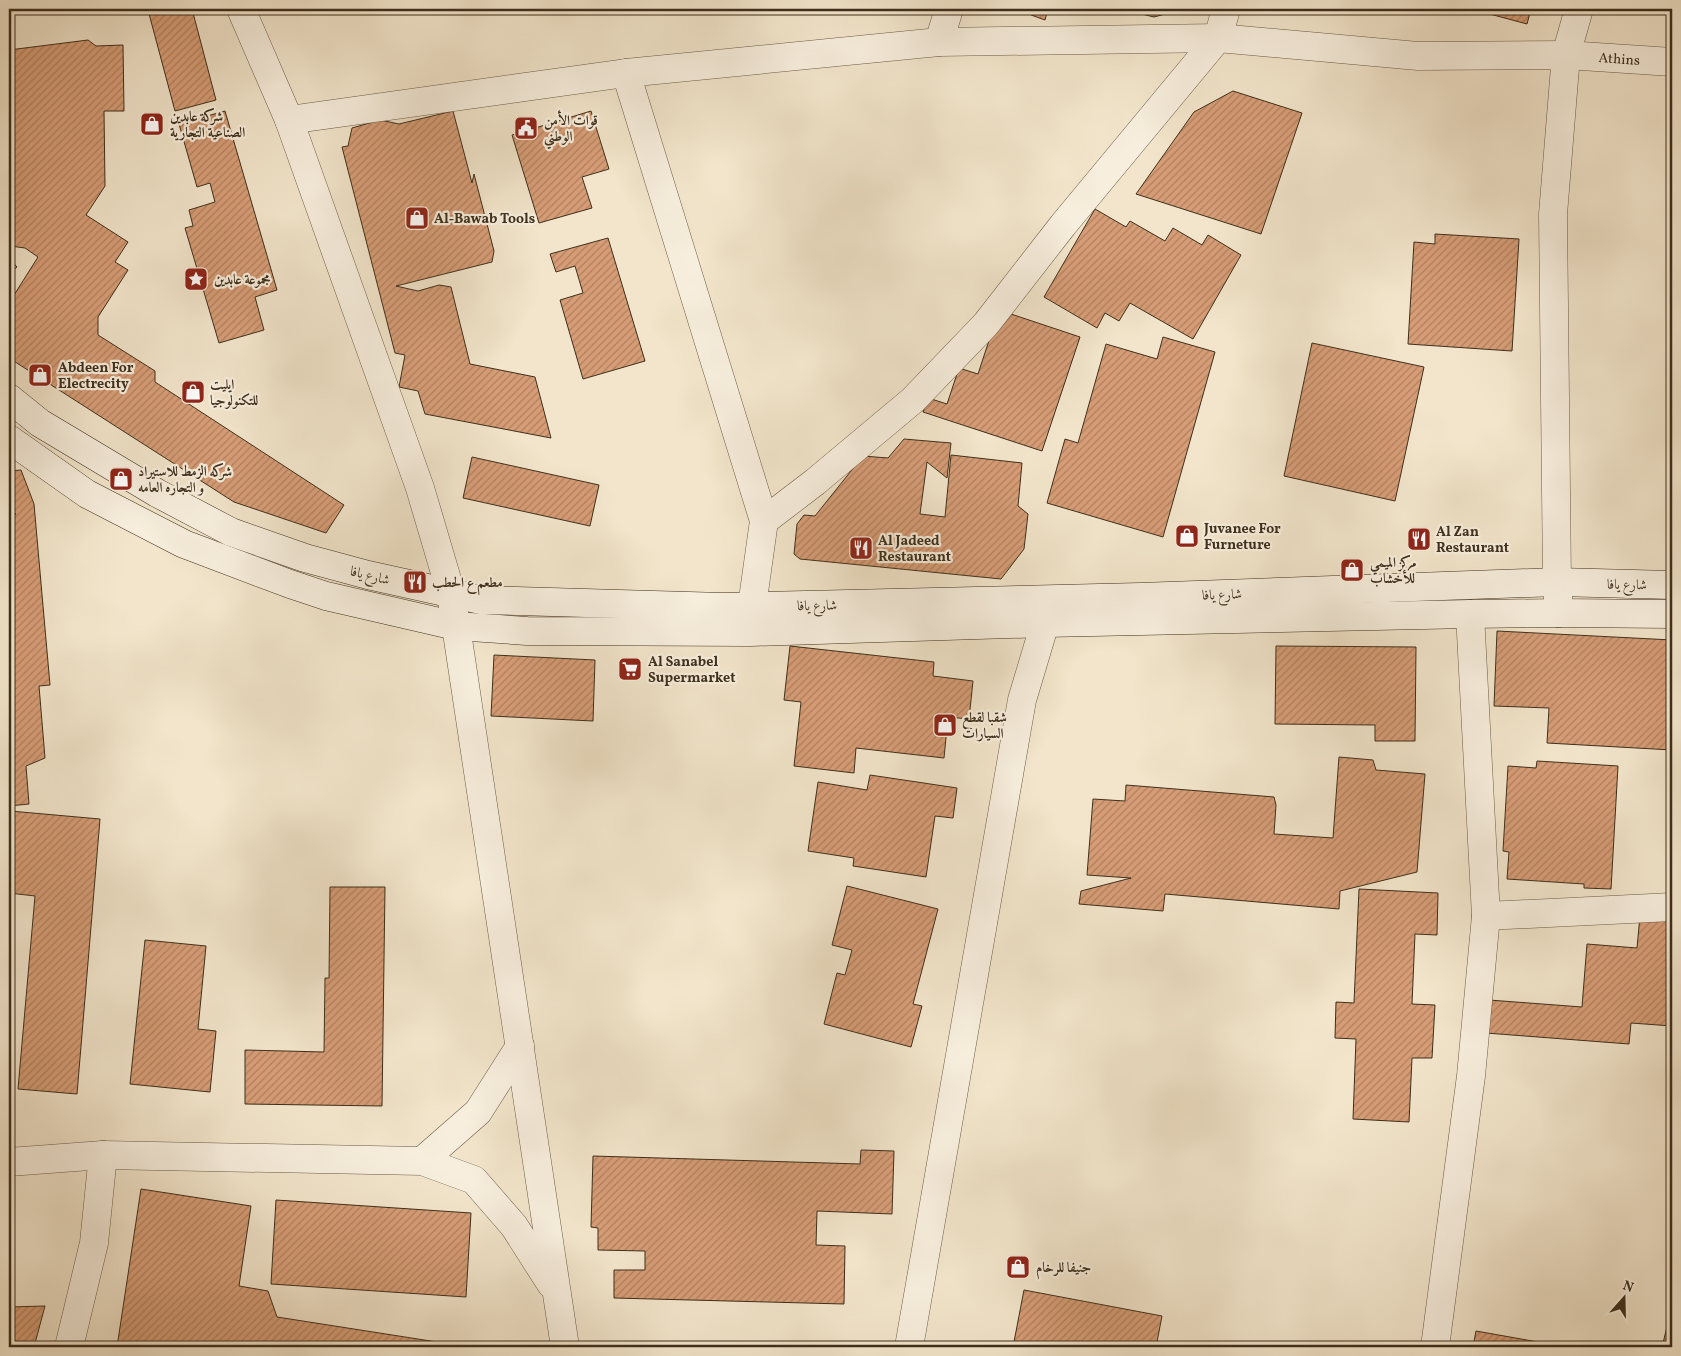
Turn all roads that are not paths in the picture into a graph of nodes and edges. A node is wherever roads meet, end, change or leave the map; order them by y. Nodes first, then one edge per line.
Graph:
1 (241, 9) edge
2 (949, 9) edge
3 (1226, 9) edge
4 (1579, 9) edge
5 (1218, 38) junction
6 (939, 42) junction
7 (1566, 55) junction
8 (1672, 62) edge
9 (626, 73) junction
10 (289, 120) junction
11 (9, 398) edge
12 (9, 438) edge
13 (764, 521) junction
14 (1557, 582) junction
15 (1672, 585) edge
16 (451, 594) junction
17 (752, 606) junction
18 (1559, 613) junction
19 (1470, 614) junction
20 (1672, 614) edge
21 (1045, 623) junction
22 (456, 626) junction
23 (1672, 908) edge
24 (1486, 916) junction
25 (520, 1046) junction
26 (103, 1155) junction
27 (422, 1161) junction
28 (9, 1162) edge
29 (557, 1292) junction
30 (69, 1347) edge
31 (565, 1347) edge
32 (909, 1347) edge
33 (1435, 1347) edge

1 - 10 street
2 - 6 street
3 - 5 street
4 - 7 street
5 - 6 street, Athins
5 - 7 street, Athins
5 - 13 street
6 - 9 street, Athins
7 - 8 street, Athins
7 - 14 street
9 - 10 street, Athins
9 - 13 street
10 - 16 street
11 - 16 street, شارع يافا
12 - 22 street, شارع يافا
13 - 17 street
14 - 15 street, شارع يافا
14 - 17 street, شارع يافا
14 - 18 street
16 - 17 street, شارع يافا
16 - 22 street
18 - 19 street, شارع يافا
18 - 20 street, شارع يافا
19 - 21 street, شارع يافا
19 - 24 street
21 - 22 street, شارع يافا
21 - 32 street
22 - 25 street
23 - 24 street
24 - 33 street
25 - 27 street
25 - 29 street
26 - 27 street
26 - 28 street
26 - 30 street
27 - 29 street
29 - 31 street

